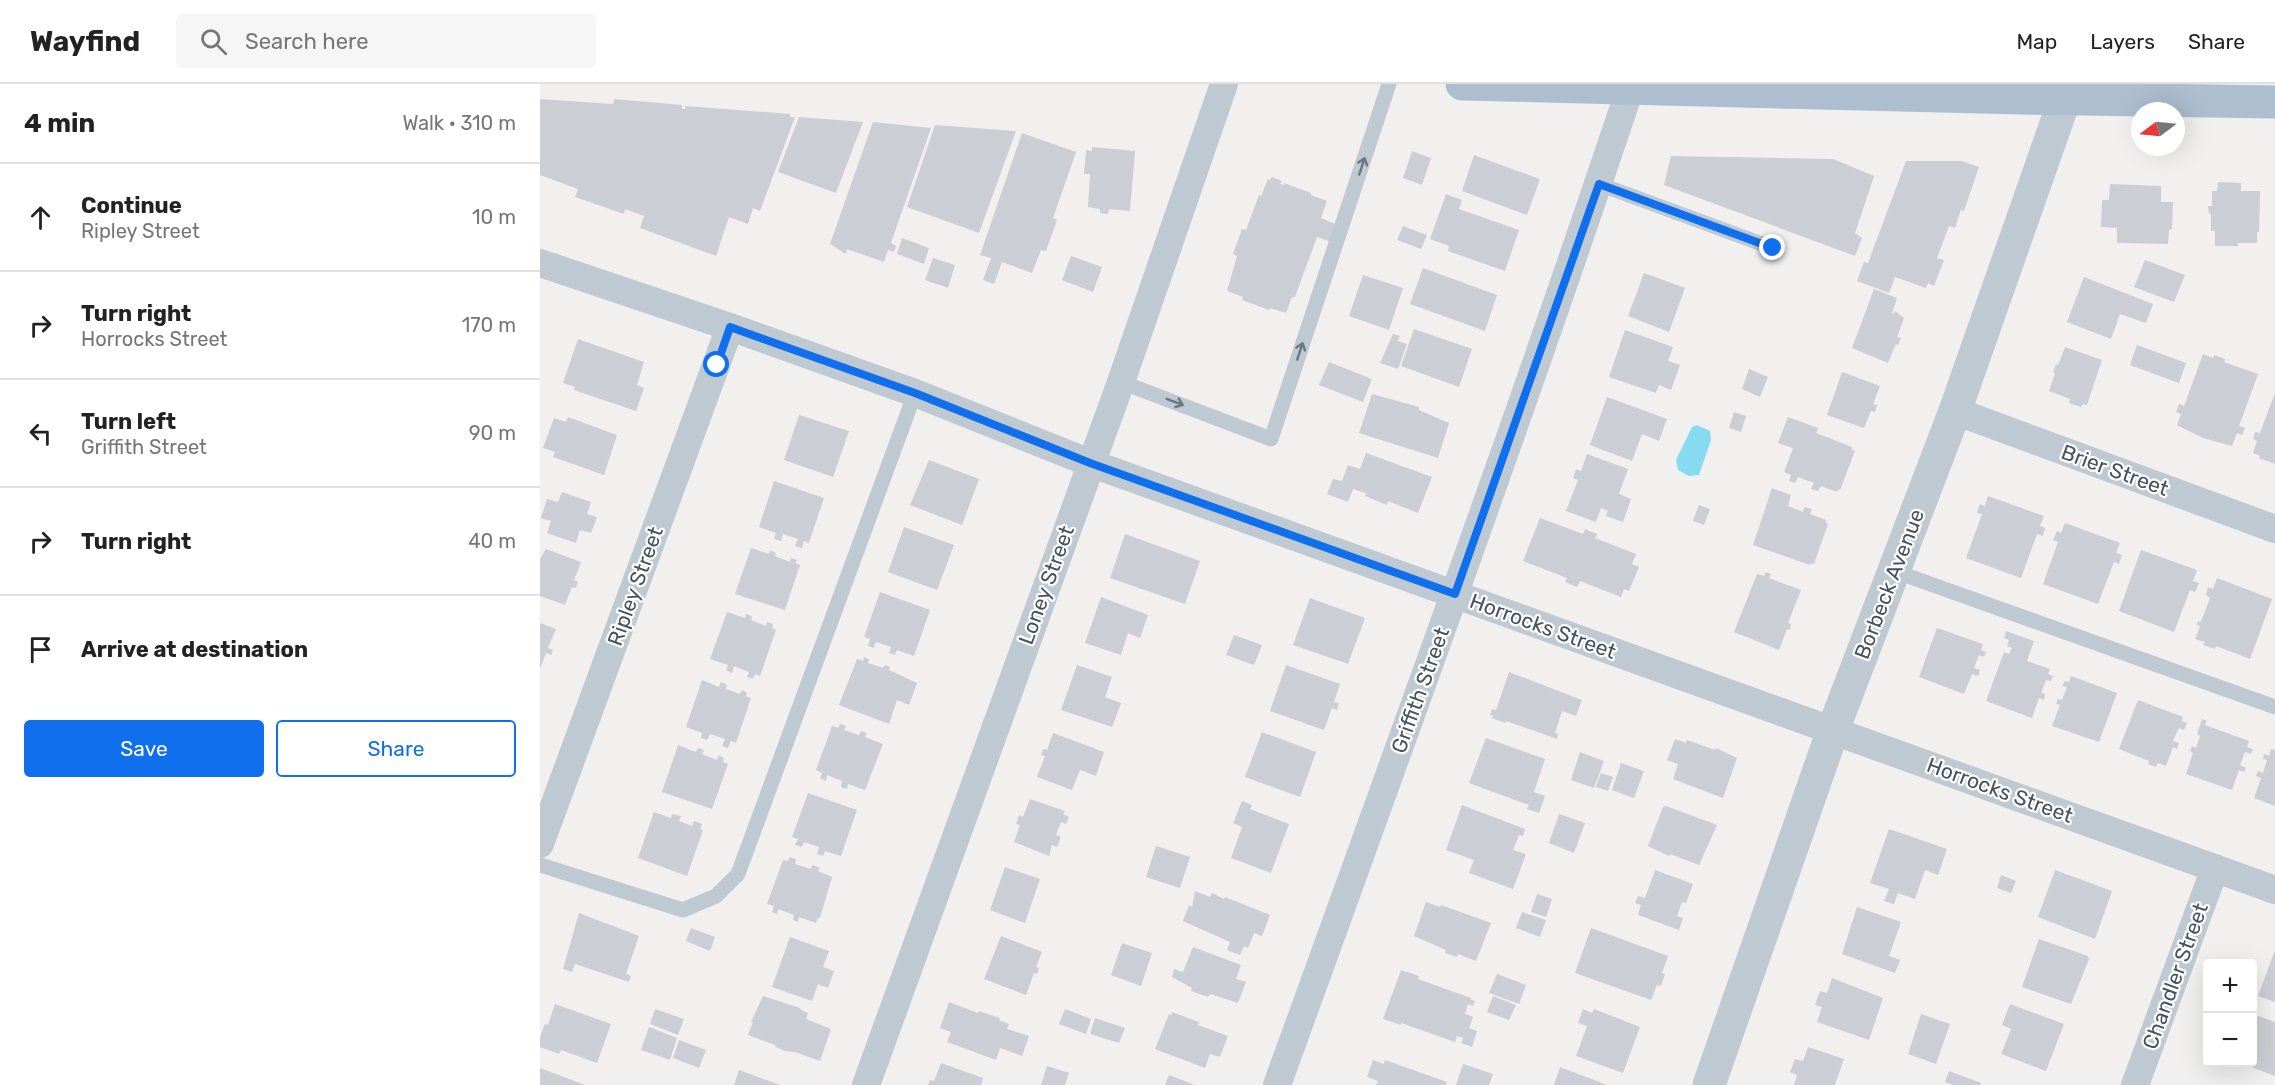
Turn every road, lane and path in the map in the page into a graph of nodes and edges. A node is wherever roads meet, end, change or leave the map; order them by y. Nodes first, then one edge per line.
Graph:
1 (1224, 84) edge
2 (1389, 84) edge
3 (1462, 84) edge
4 (1630, 89) junction
5 (2067, 91) edge
6 (2275, 102) edge
7 (1599, 184) junction
8 (1773, 248) dead end
9 (540, 264) edge
10 (730, 327) junction
11 (1121, 381) junction
12 (915, 393) junction
13 (1955, 411) junction
14 (1090, 463) junction
15 (2275, 529) edge
16 (1894, 571) junction
17 (1455, 594) junction
18 (2275, 707) edge
19 (1833, 730) junction
20 (540, 844) edge
21 (540, 865) edge
22 (2214, 867) junction
23 (2275, 890) edge
24 (866, 1085) edge
25 (1277, 1085) edge
26 (1709, 1085) edge
27 (2135, 1085) edge

1 - 11 street, Loney Street
11 -> 2 lane
3 - 4 main road
4 - 5 main road
4 - 7 street, Griffith Street
5 - 6 main road
5 - 13 street, Borbeck Avenue
7 - 8 lane
7 - 17 street, Griffith Street
9 - 10 street, Horrocks Street
10 - 12 street, Horrocks Street
10 - 20 street, Ripley Street
11 - 14 street, Loney Street
12 - 14 street, Horrocks Street
12 - 21 lane
13 - 15 street, Brier Street
13 - 16 street, Borbeck Avenue
14 - 17 street, Horrocks Street
14 - 24 street, Loney Street
16 - 18 lane
16 - 19 street, Borbeck Avenue
17 - 19 street, Horrocks Street
17 - 25 street, Griffith Street
19 - 22 street, Horrocks Street
19 - 26 street, Borbeck Avenue
22 - 23 street, Horrocks Street
22 - 27 street, Chandler Street

